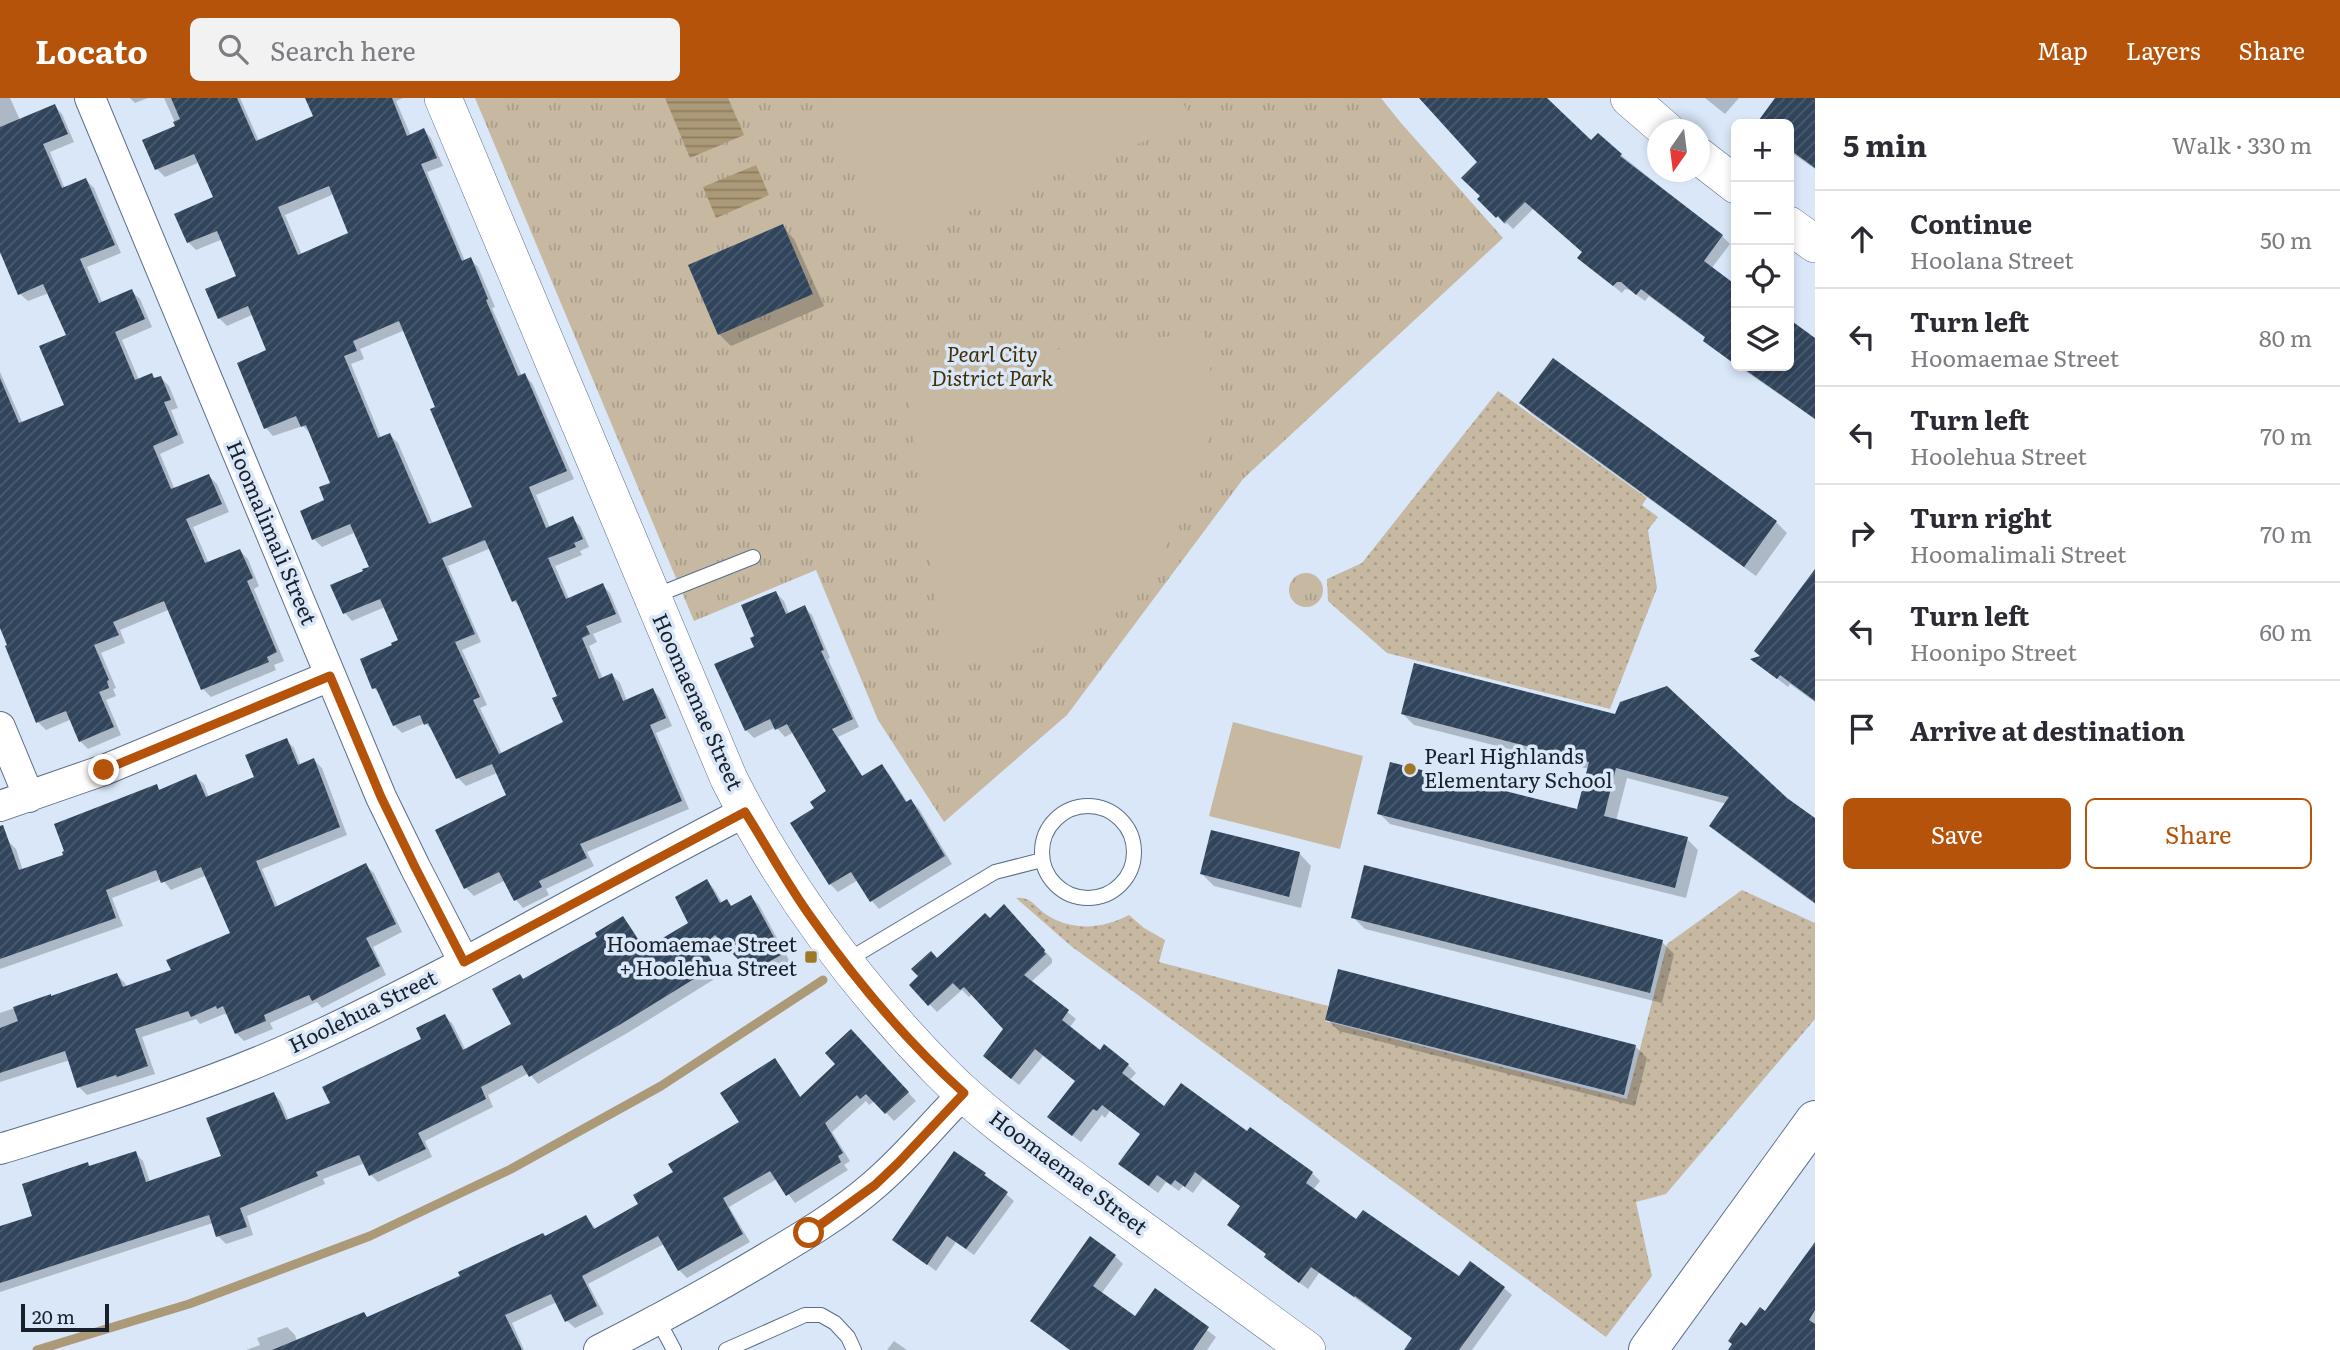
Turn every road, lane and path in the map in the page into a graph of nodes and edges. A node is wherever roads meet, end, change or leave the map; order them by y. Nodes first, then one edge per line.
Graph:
1 (90, 98) edge
2 (443, 98) edge
3 (1629, 98) edge
4 (1653, 119) edge
5 (1710, 165) edge
6 (1732, 182) edge
7 (1794, 229) edge
8 (1815, 244) edge
9 (754, 557) dead end
10 (651, 597) junction
11 (330, 676) junction
12 (0, 727) edge
13 (29, 797) junction
14 (0, 806) edge
15 (745, 812) junction
16 (1042, 860) junction
17 (464, 962) junction
18 (844, 962) junction
19 (964, 1093) junction
20 (1815, 1120) edge
21 (0, 1149) edge
22 (658, 1320) junction
23 (1659, 1346) edge
24 (599, 1350) edge
25 (674, 1350) edge
26 (726, 1350) edge
27 (854, 1350) edge
28 (1307, 1350) edge

1 - 11 street, Hoomalimali Street
2 - 10 street, Hoomaemae Street
3 - 4 street
5 - 6 street
7 - 8 street
9 - 10 lane
10 - 15 street, Hoomaemae Street
11 - 13 street
11 - 17 street, Hoomalimali Street
12 - 13 street
13 - 14 street
15 - 17 street, Hoolehua Street
15 - 18 street, Hoomaemae Street
16 - 16 lane
16 - 18 lane
17 - 21 street, Hoolehua Street
18 - 19 street, Hoomaemae Street
19 - 22 street
19 - 28 street, Hoomaemae Street
20 - 23 main road
22 - 24 street
22 - 25 lane
26 - 27 lane

